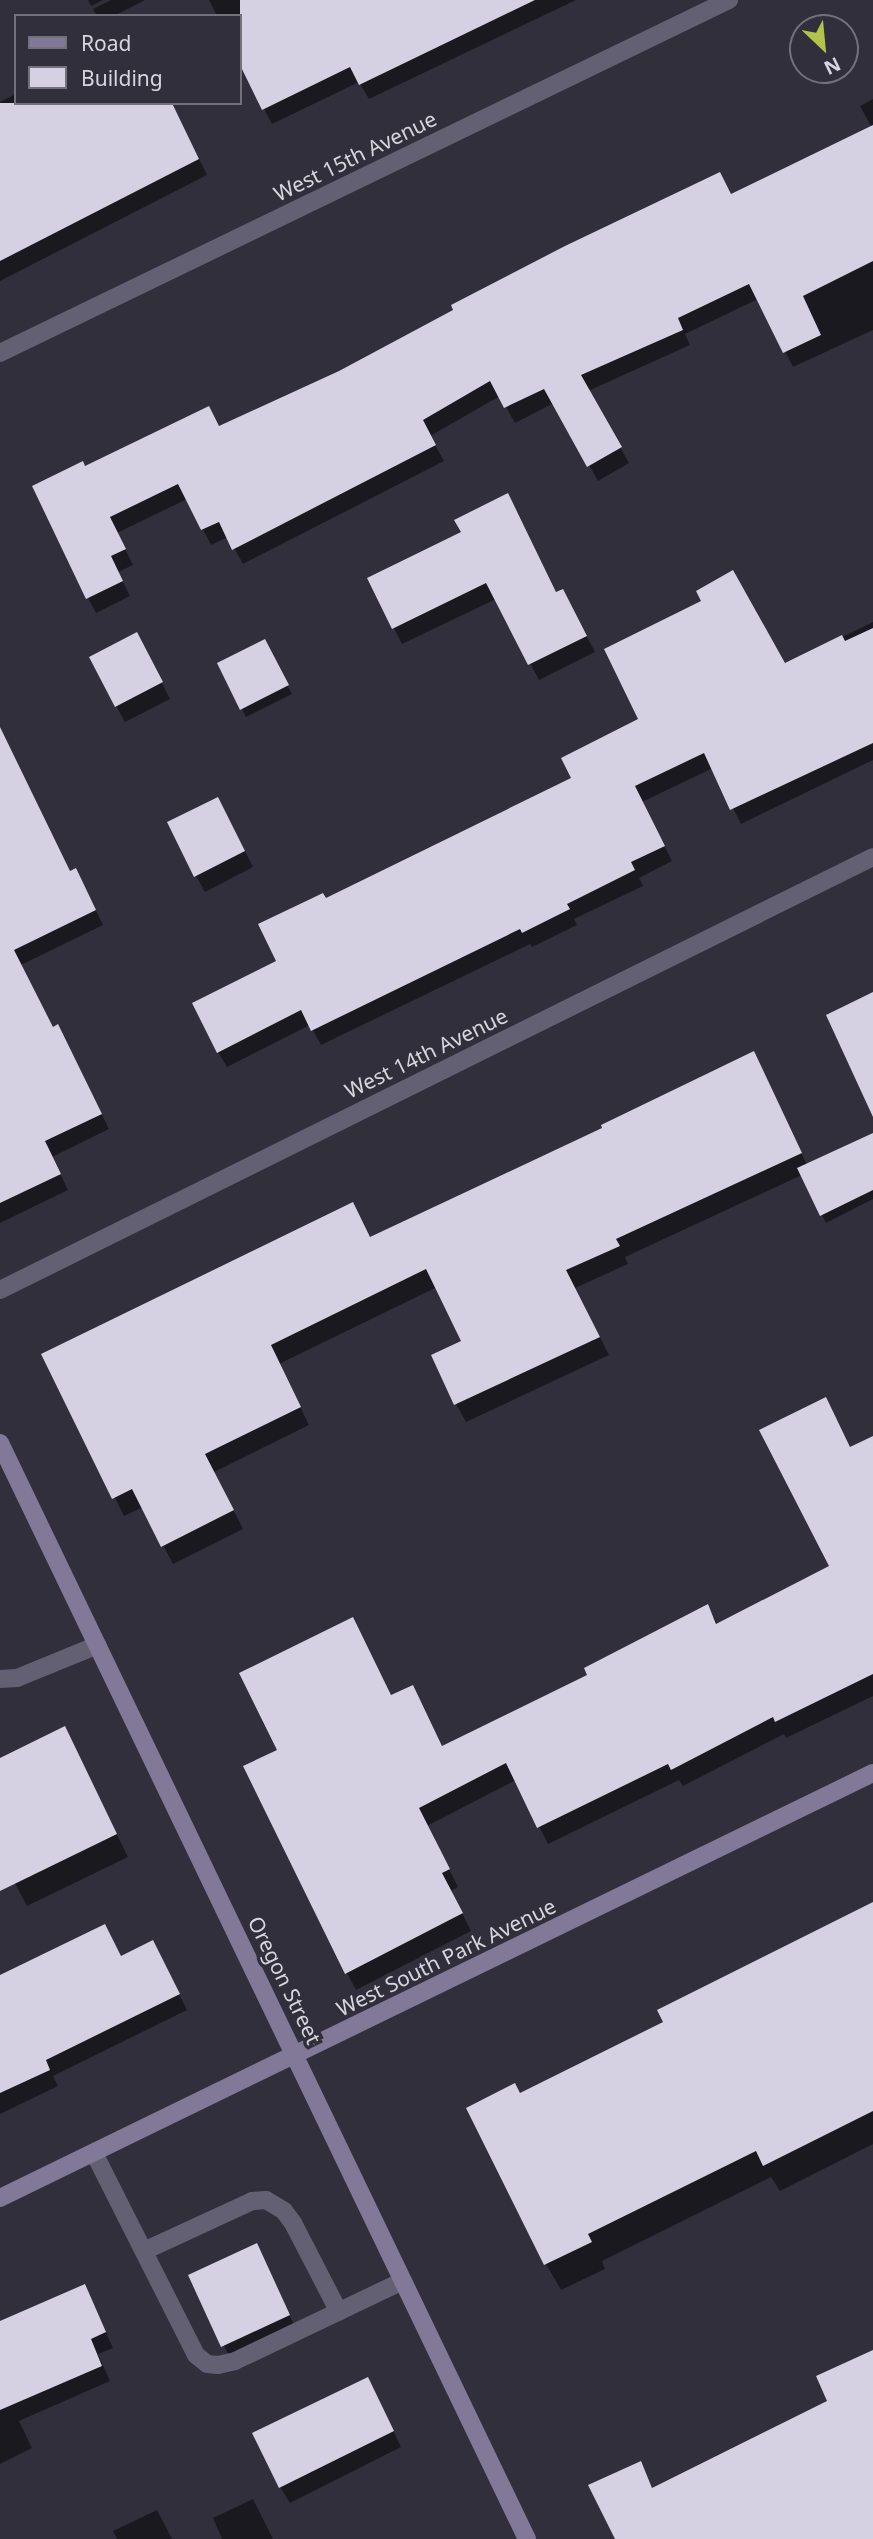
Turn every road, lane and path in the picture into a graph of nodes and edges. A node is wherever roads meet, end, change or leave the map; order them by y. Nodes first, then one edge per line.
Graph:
1 (729, 0) edge
2 (0, 353) edge
3 (873, 857) edge
4 (0, 1290) edge
5 (0, 1443) edge
6 (98, 1645) junction
7 (0, 1679) edge
8 (873, 1773) edge
9 (296, 2056) junction
10 (94, 2153) junction
11 (0, 2197) edge
12 (144, 2250) junction
13 (403, 2281) junction
14 (339, 2312) junction
15 (527, 2539) edge

1 - 2 street, West 15th Avenue
3 - 4 street, West 14th Avenue
5 - 6 main road, Oregon Street
6 - 7 street
6 - 9 main road, Oregon Street
8 - 9 main road, West South Park Avenue
9 - 10 main road, West South Park Avenue
9 - 13 main road, Oregon Street
10 - 11 main road, West South Park Avenue
10 - 12 street
12 - 14 street
12 - 14 street
13 - 14 street
13 - 15 main road, Oregon Street

